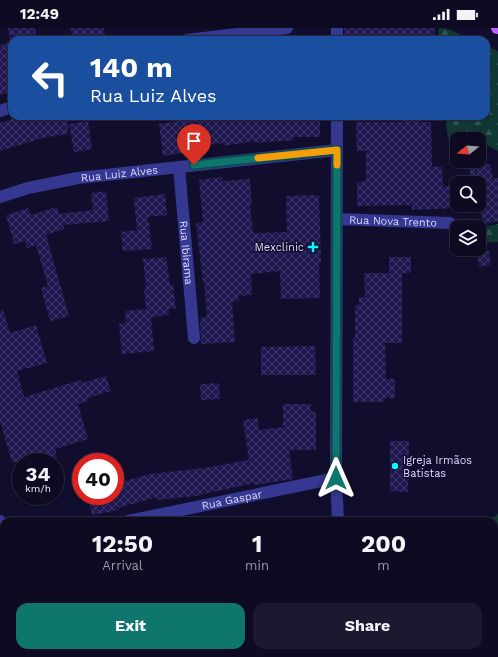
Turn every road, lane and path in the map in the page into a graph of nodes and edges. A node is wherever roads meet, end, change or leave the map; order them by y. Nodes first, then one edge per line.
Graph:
1 (287, 28) edge
2 (220, 36) edge
3 (337, 120) edge
4 (337, 150) junction
5 (179, 167) junction
6 (0, 197) edge
7 (337, 219) junction
8 (450, 224) dead end
9 (194, 338) dead end
10 (336, 478) junction
11 (147, 517) edge
12 (338, 517) edge

1 - 2 street
3 - 4 street
4 - 5 street, Rua Luiz Alves
4 - 7 street
5 - 6 street, Rua Luiz Alves
5 - 9 street, Rua Ibirama
7 - 8 street, Rua Nova Trento
7 - 10 street
10 - 11 street, Rua Gaspar
10 - 12 street

